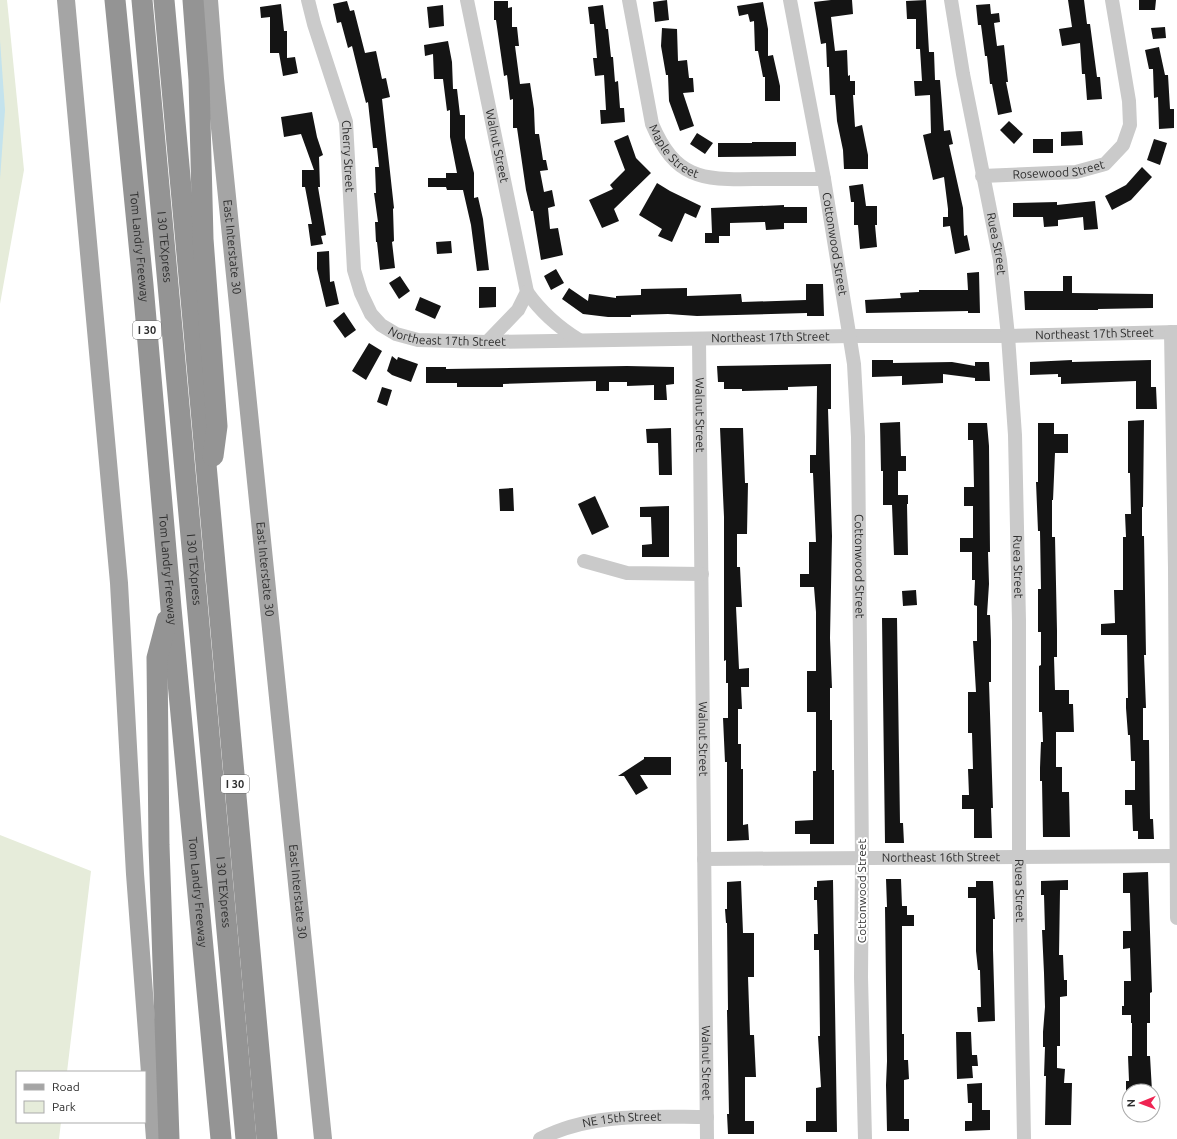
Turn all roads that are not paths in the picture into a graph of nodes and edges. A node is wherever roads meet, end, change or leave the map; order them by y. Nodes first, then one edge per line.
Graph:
1 (66, 0) edge
2 (101, 0) edge
3 (115, 0) edge
4 (142, 0) edge
5 (164, 0) edge
6 (193, 0) edge
7 (209, 0) edge
8 (308, 0) edge
9 (467, 0) edge
10 (629, 0) edge
11 (790, 0) edge
12 (951, 0) edge
13 (1112, 0) edge
14 (119, 51) junction
15 (982, 176) junction
16 (824, 179) junction
17 (527, 292) junction
18 (371, 314) joint
19 (1174, 332) edge
20 (851, 336) junction
21 (1008, 336) junction
22 (699, 339) junction
23 (579, 340) junction
24 (487, 342) junction
25 (208, 484) junction
26 (584, 561) dead end
27 (702, 574) junction
28 (171, 608) junction
29 (1177, 856) edge
30 (1019, 857) junction
31 (862, 859) junction
32 (704, 860) junction
33 (1177, 918) edge
34 (262, 1084) junction
35 (707, 1117) junction
36 (155, 1139) edge
37 (169, 1139) edge
38 (221, 1139) edge
39 (246, 1139) edge
40 (267, 1139) edge
41 (277, 1139) edge
42 (323, 1139) edge
43 (540, 1139) edge
44 (708, 1139) edge
45 (865, 1139) edge
46 (1024, 1139) edge

1 - 36 main road
2 - 14 highway
3 - 14 highway, Tom Landry Freeway / I 30
4 - 39 highway, I 30 TEXpress
5 - 25 highway, I 30
6 - 25 highway
7 - 42 main road, East Interstate 30
8 - 18 street, Cherry Street
9 - 17 street, Walnut Street
10 - 16 street, Maple Street
11 - 16 street, Cottonwood Street
12 - 15 street, Ruea Street
13 - 15 street, Rosewood Street
14 - 28 highway, Tom Landry Freeway / I 30
15 - 21 street, Ruea Street
16 - 20 street, Cottonwood Street
17 - 23 street, Walnut Street
17 - 24 street
18 - 24 street, Northeast 17th Street
19 - 21 street, Northeast 17th Street
19 - 29 street
20 - 21 street, Northeast 17th Street
20 - 22 street, Northeast 17th Street
20 - 31 street, Cottonwood Street
21 - 30 street, Ruea Street
22 - 23 street, Northeast 17th Street
22 - 27 street, Walnut Street
23 - 24 street, Northeast 17th Street
25 - 34 highway, I 30
26 - 27 street
27 - 32 street, Walnut Street
28 - 37 highway
28 - 38 highway, Tom Landry Freeway / I 30
29 - 30 street, Northeast 16th Street
29 - 33 street
30 - 31 street, Northeast 16th Street
30 - 46 street, Ruea Street
31 - 32 street, Northeast 16th Street
31 - 45 street, Cottonwood Street
32 - 35 street, Walnut Street
34 - 40 highway, I 30
34 - 41 highway
35 - 43 street, NE 15th Street
35 - 44 street, Walnut Street

